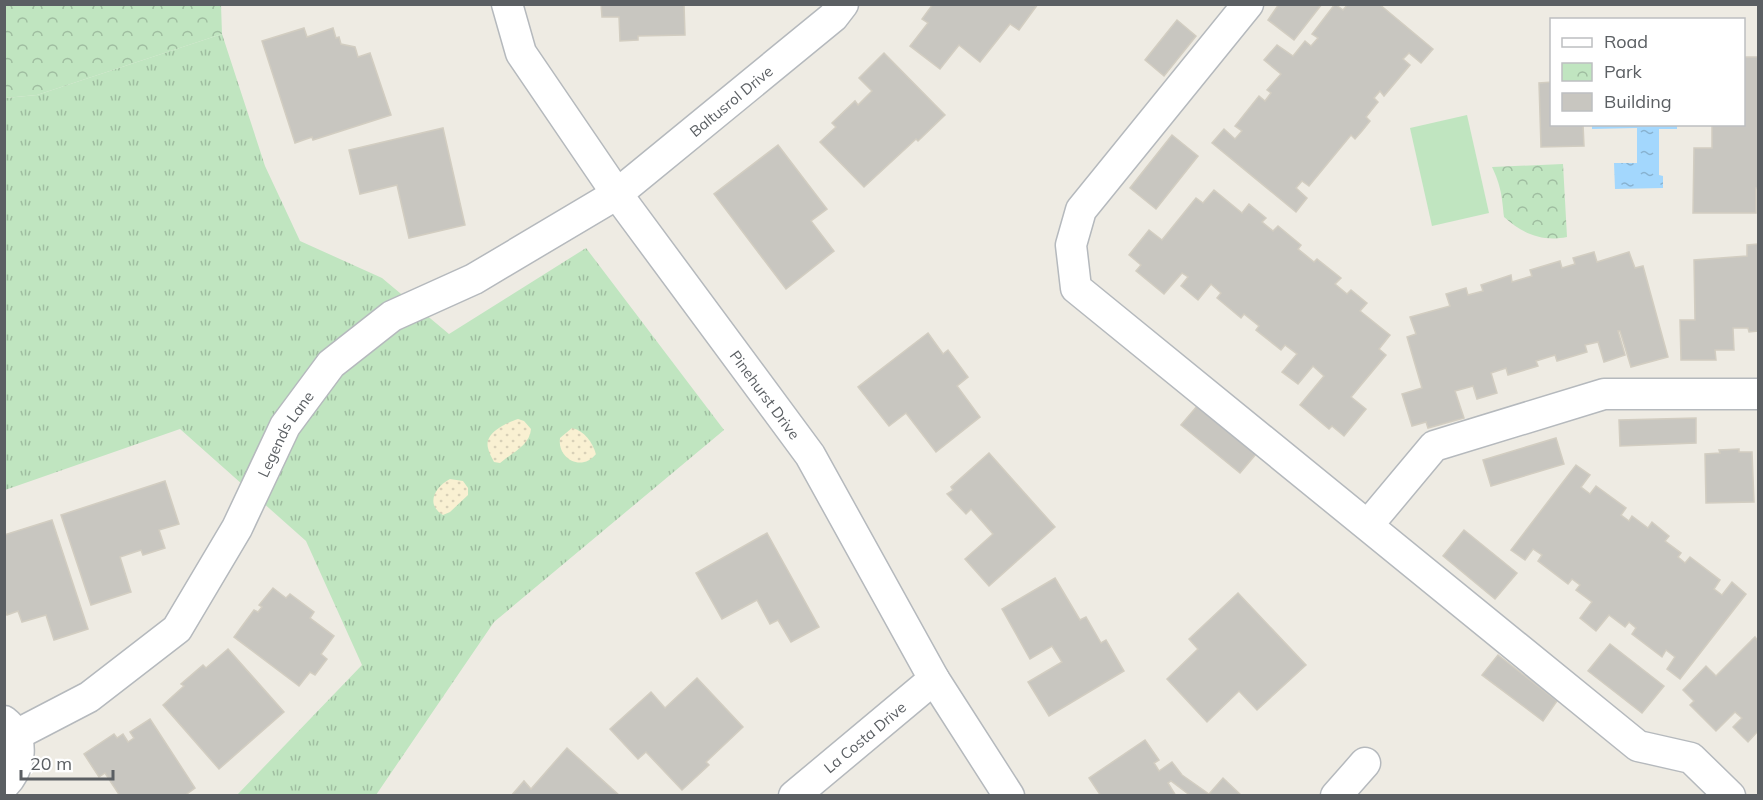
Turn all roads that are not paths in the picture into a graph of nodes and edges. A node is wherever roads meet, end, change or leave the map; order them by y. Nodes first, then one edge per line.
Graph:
1 (507, 4) edge
2 (843, 4) edge
3 (1248, 4) edge
4 (617, 194) junction
5 (1758, 394) edge
6 (1368, 525) junction
7 (934, 679) junction
8 (10, 728) edge
9 (1365, 763) dead end
10 (4, 785) edge
11 (794, 795) edge
12 (1009, 795) edge
13 (1336, 795) edge
14 (1730, 795) edge

1 - 4 street, Pinehurst Drive
2 - 4 street, Baltusrol Drive
3 - 6 street
4 - 7 street, Pinehurst Drive
4 - 8 street, Legends Lane
5 - 6 street
6 - 14 street
7 - 11 street, La Costa Drive
7 - 12 street, Pinehurst Drive
8 - 10 street, Legends Lane
9 - 13 street

